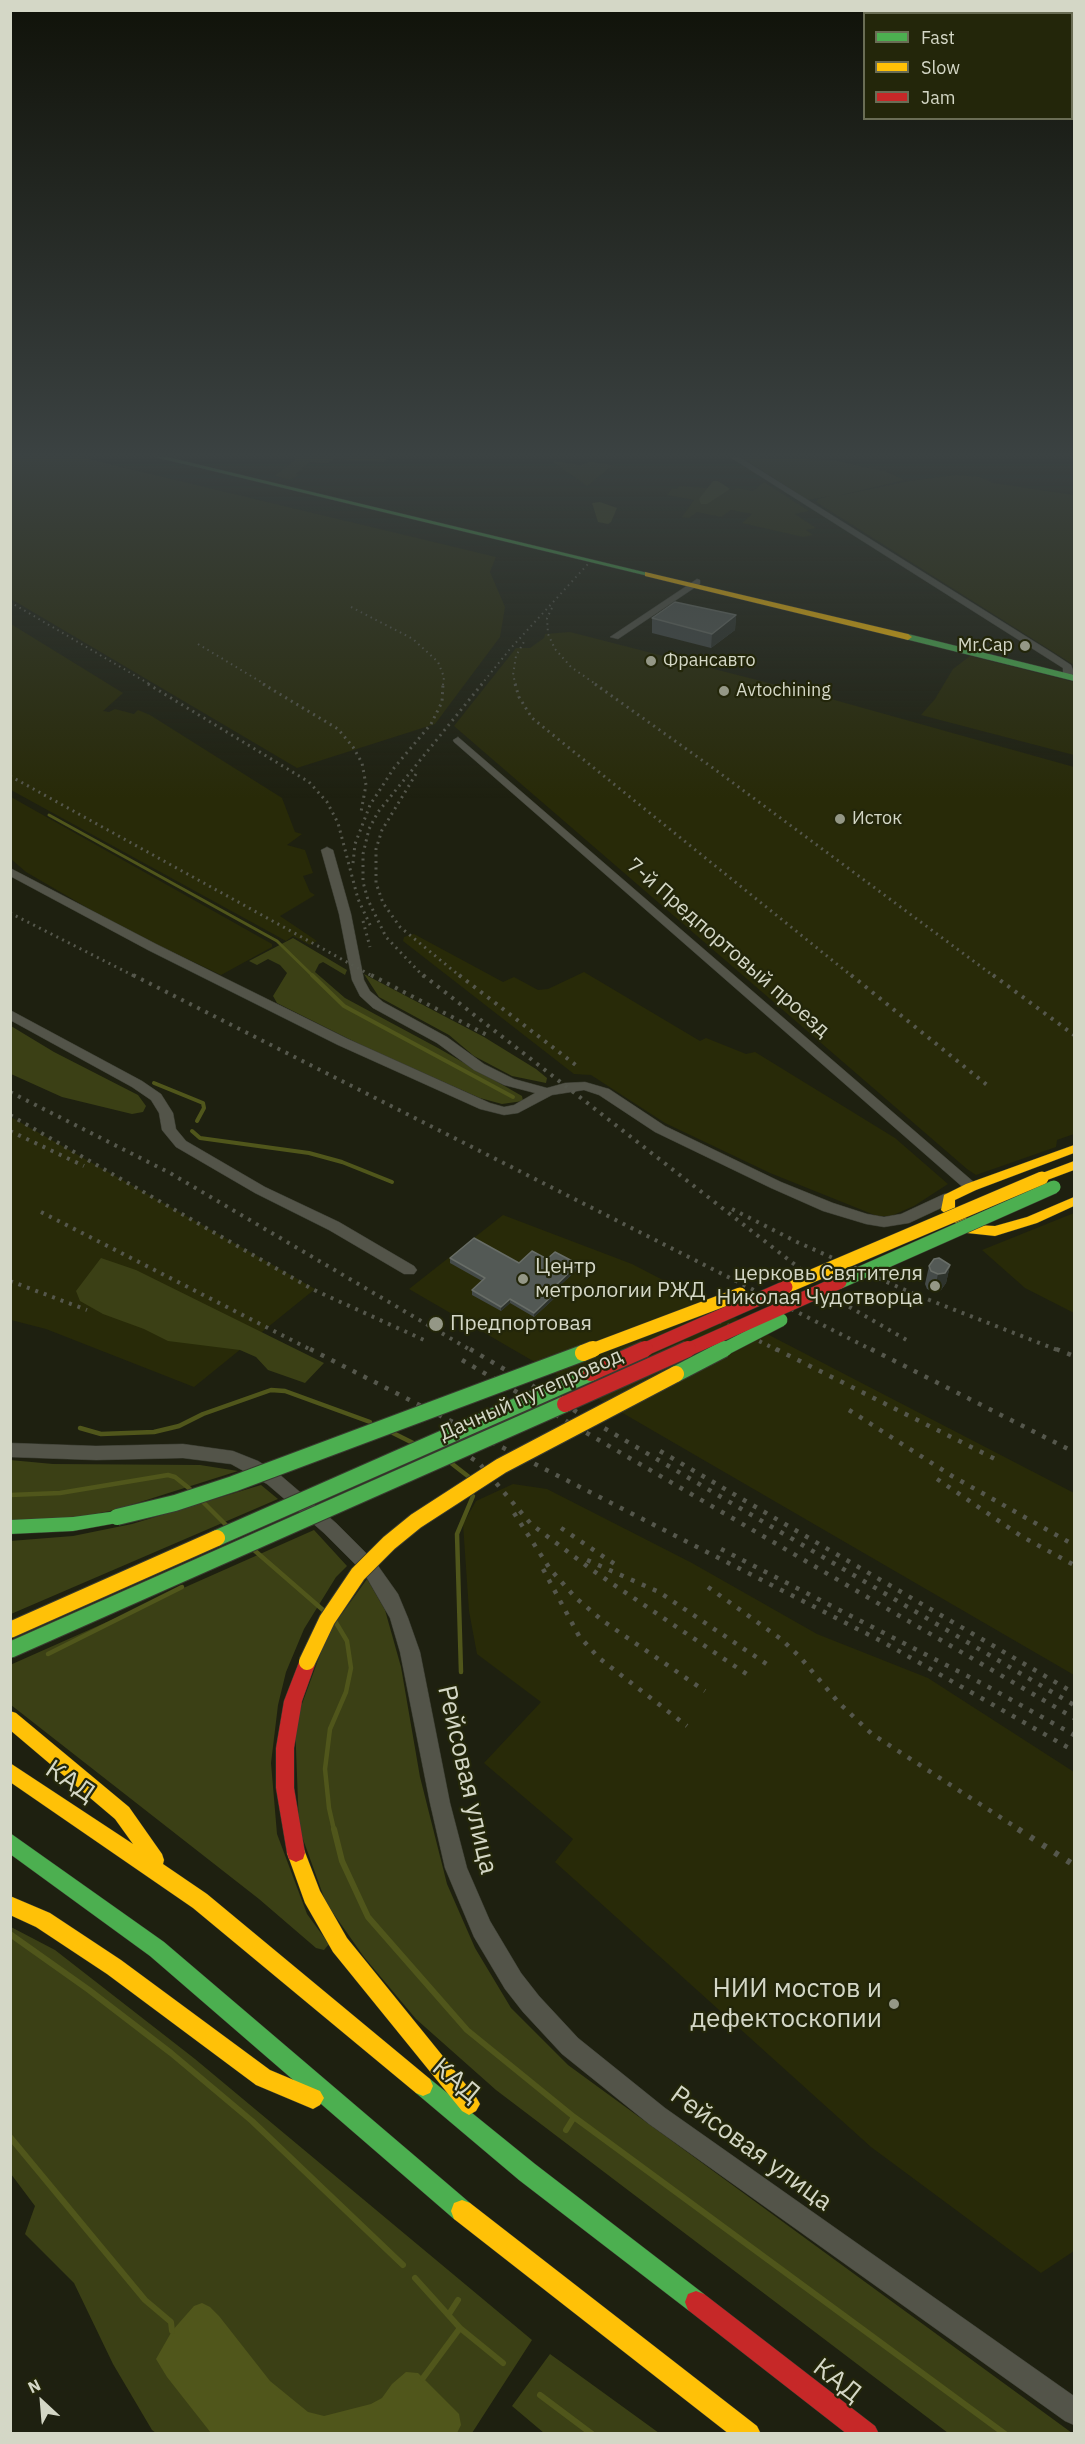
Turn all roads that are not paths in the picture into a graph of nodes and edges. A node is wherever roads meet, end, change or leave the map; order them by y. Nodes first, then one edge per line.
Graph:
1 (644, 571) edge
2 (645, 571) edge
3 (916, 571) edge
4 (695, 583) junction
5 (615, 637) dead end
6 (1071, 675) edge
7 (458, 740) dead end
8 (327, 850) dead end
9 (10, 871) edge
10 (10, 1014) edge
11 (547, 1092) junction
12 (1074, 1149) edge
13 (1074, 1165) edge
14 (1072, 1180) edge
15 (971, 1187) junction
16 (949, 1198) junction
17 (1074, 1201) edge
18 (906, 1234) junction
19 (903, 1252) junction
20 (409, 1270) dead end
21 (10, 1450) edge
22 (10, 1527) edge
23 (10, 1630) edge
24 (10, 1650) edge
25 (10, 1719) edge
26 (10, 1771) edge
27 (10, 1842) edge
28 (169, 1879) junction
29 (10, 1905) edge
30 (344, 2111) junction
31 (527, 2172) junction
32 (1074, 2412) edge
33 (749, 2433) edge
34 (867, 2433) edge

1 - 4 main road
2 - 4 main road
3 - 6 street
4 - 5 street
4 - 6 main road
7 - 15 street, 7-й Предпортовый проезд
8 - 11 street
9 - 11 street
10 - 20 street
11 - 16 street
12 - 15 main road
13 - 18 main road, Дачный путепровод, bridge
14 - 19 main road, Дачный путепровод, bridge
15 - 16 main road
16 - 17 main road
18 - 22 main road, bridge
18 - 23 main road, Дачный путепровод, bridge
19 - 24 main road, Дачный путепровод, bridge
19 - 31 main road, bridge
21 - 32 street, Рейсовая улица
25 - 28 main road
26 - 28 main road, КАД
27 - 30 main road
28 - 31 main road, КАД
29 - 30 main road
30 - 33 main road
31 - 34 main road, КАД

